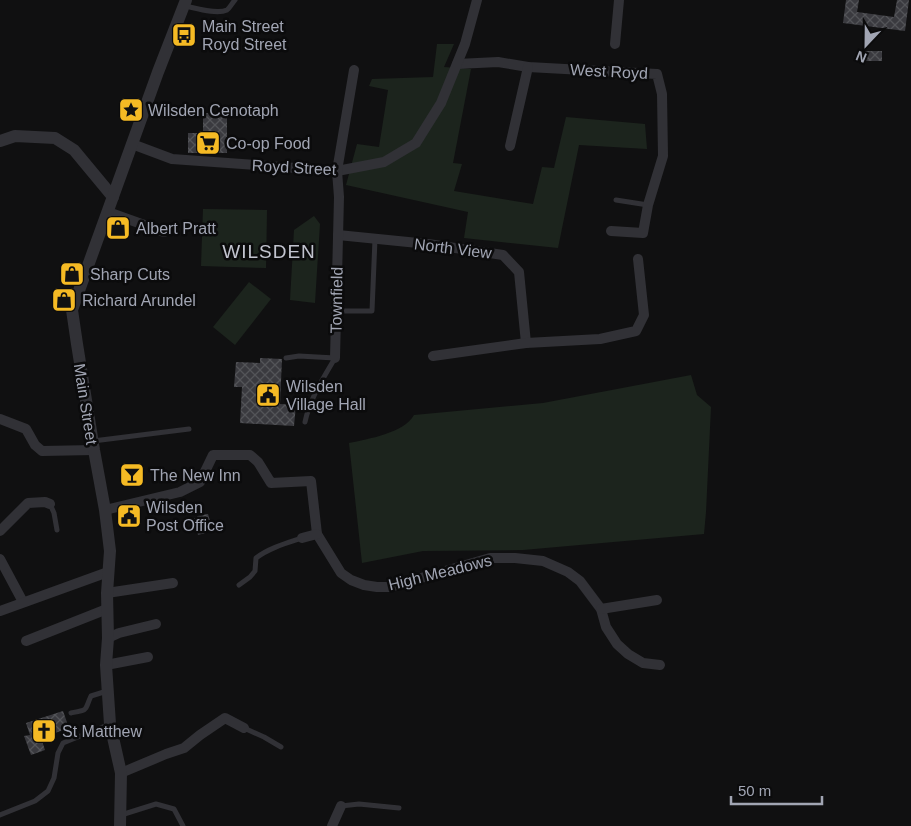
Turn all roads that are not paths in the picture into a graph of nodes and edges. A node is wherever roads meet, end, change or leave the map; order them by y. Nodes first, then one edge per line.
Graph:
1 (235, 0) edge
2 (476, 0) edge
3 (619, 0) edge
4 (185, 3) edge
5 (615, 44) dead end
6 (457, 64) junction
7 (528, 67) junction
8 (354, 70) dead end
9 (0, 141) edge
10 (132, 144) junction
11 (510, 146) dead end
12 (337, 171) junction
13 (113, 197) junction
14 (616, 200) dead end
15 (648, 205) junction
16 (108, 212) junction
17 (611, 231) dead end
18 (164, 232) dead end
19 (338, 235) junction
20 (375, 238) junction
21 (638, 259) dead end
22 (336, 310) junction
23 (526, 343) junction
24 (433, 356) dead end
25 (286, 358) dead end
26 (335, 358) junction
27 (0, 419) edge
28 (305, 422) dead end
29 (189, 429) dead end
30 (93, 445) junction
31 (50, 504) joint
32 (105, 510) junction
33 (57, 530) dead end
34 (0, 531) edge
35 (317, 534) junction
36 (302, 538) joint
37 (0, 559) edge
38 (108, 572) junction
39 (174, 583) dead end
40 (239, 585) dead end
41 (107, 593) junction
42 (657, 600) dead end
43 (23, 602) junction
44 (108, 609) junction
45 (601, 609) junction
46 (0, 611) edge
47 (156, 624) dead end
48 (108, 638) junction
49 (26, 641) dead end
50 (148, 656) dead end
51 (106, 665) junction
52 (660, 665) dead end
53 (108, 691) junction
54 (71, 712) dead end
55 (110, 724) junction
56 (244, 728) joint
57 (281, 747) dead end
58 (121, 774) junction
59 (341, 806) joint
60 (399, 808) dead end
61 (0, 814) edge
62 (120, 820) edge
63 (183, 826) edge
64 (332, 826) edge

1 - 4 lane
2 - 6 street, Royd Street
3 - 5 street
4 - 10 street, Main Street
6 - 7 street, West Royd
6 - 12 street, Royd Street
7 - 11 street
7 - 15 street, West Royd
8 - 12 street, Townfield
9 - 13 street
10 - 12 street, Royd Street
10 - 13 street, Main Street
12 - 19 street, Townfield
13 - 16 street, Main Street
14 - 15 lane
15 - 17 street, West Royd
16 - 18 street
16 - 30 street, Main Street
19 - 20 street, North View
19 - 22 street, Townfield
20 - 22 lane
20 - 23 street, North View
21 - 23 street
22 - 26 street, Townfield
23 - 24 street
25 - 26 lane
26 - 28 lane, Townfield
27 - 30 street
29 - 30 lane
30 - 32 street, Main Street
31 - 33 lane
31 - 34 street
32 - 35 street
32 - 38 street, Main Street
35 - 36 street
35 - 45 street, High Meadows
36 - 40 lane
37 - 43 street
38 - 41 street, Main Street
38 - 43 street
39 - 41 street
41 - 44 street, Main Street
42 - 45 street
43 - 46 street
44 - 48 street, Main Street
44 - 49 street
45 - 52 street, High Meadows
47 - 48 street
48 - 51 street, Main Street
50 - 51 street
51 - 53 street, Main Street
53 - 54 lane
53 - 55 street, Main Street
55 - 58 street, Main Street
55 - 61 lane
56 - 57 lane
56 - 58 street
58 - 62 street, Main Street
59 - 60 lane
59 - 64 street
62 - 63 lane

